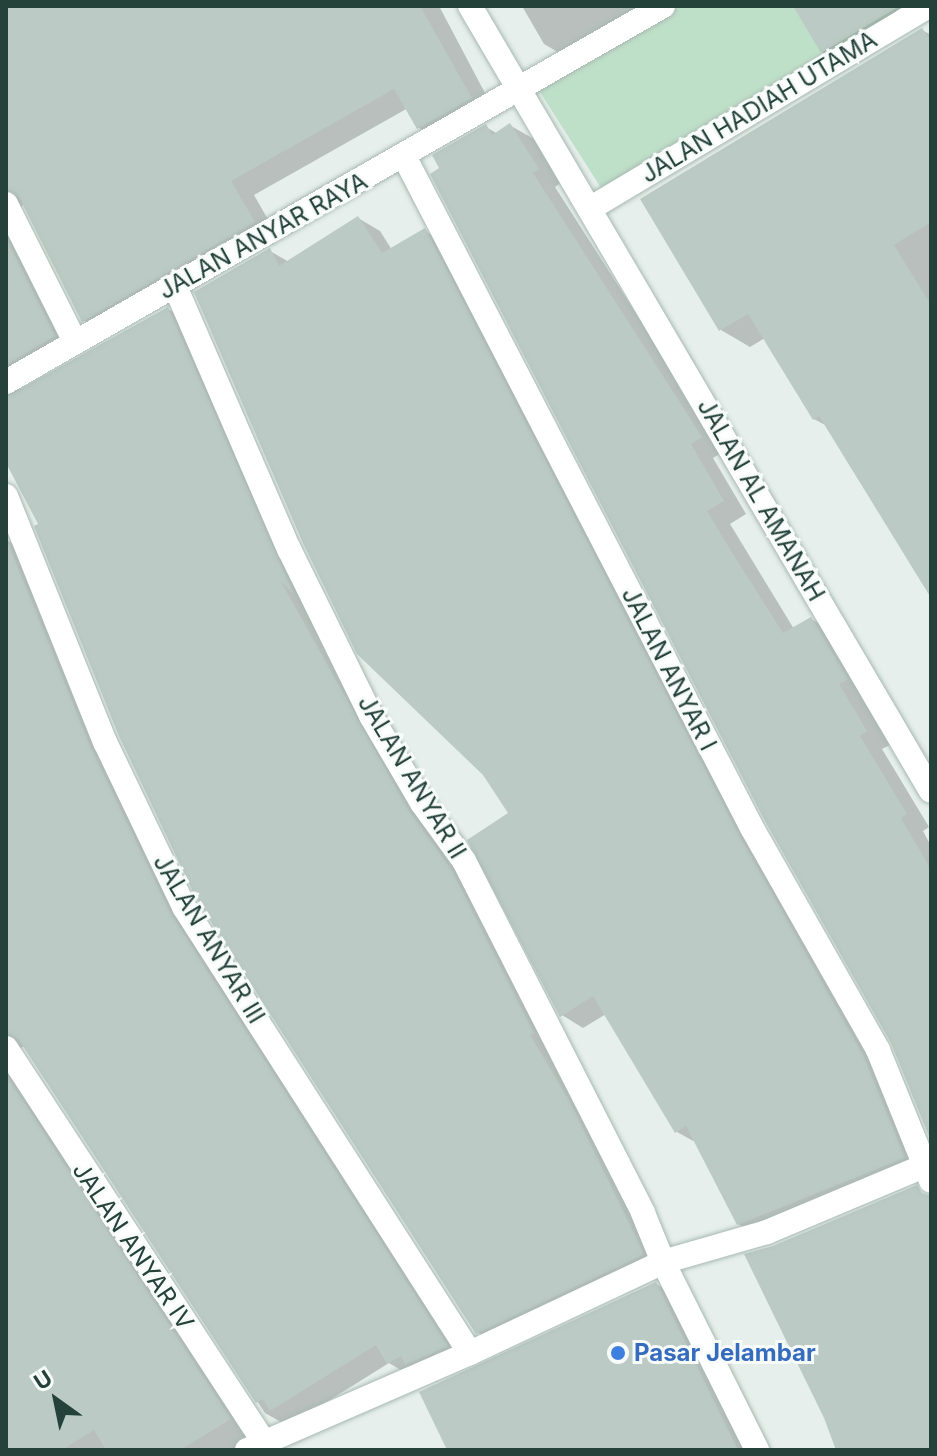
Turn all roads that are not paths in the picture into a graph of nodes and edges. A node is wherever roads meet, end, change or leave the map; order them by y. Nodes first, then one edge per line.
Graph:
1 (470, 6) edge
2 (663, 6) edge
3 (929, 6) edge
4 (519, 89) junction
5 (404, 156) junction
6 (6, 204) edge
7 (591, 208) junction
8 (175, 286) junction
9 (75, 342) junction
10 (6, 382) edge
11 (6, 496) edge
12 (931, 791) edge
13 (6, 1048) edge
14 (928, 1174) edge
15 (663, 1262) junction
16 (470, 1353) junction
17 (255, 1446) edge
18 (757, 1450) edge

1 - 4 street, JALAN AL AMANAH
2 - 4 street
3 - 7 street, JALAN HADIAH UTAMA
4 - 5 street, JALAN ANYAR RAYA
4 - 7 street, JALAN AL AMANAH
5 - 8 street, JALAN ANYAR RAYA
5 - 14 street, JALAN ANYAR I
6 - 9 street
7 - 12 street, JALAN AL AMANAH
8 - 9 street, JALAN ANYAR RAYA
8 - 15 street, JALAN ANYAR II
9 - 10 street, JALAN ANYAR RAYA
11 - 16 street, JALAN ANYAR III
13 - 17 street, JALAN ANYAR IV
14 - 15 street
15 - 16 street
15 - 18 street, JALAN ANYAR II
16 - 17 street

